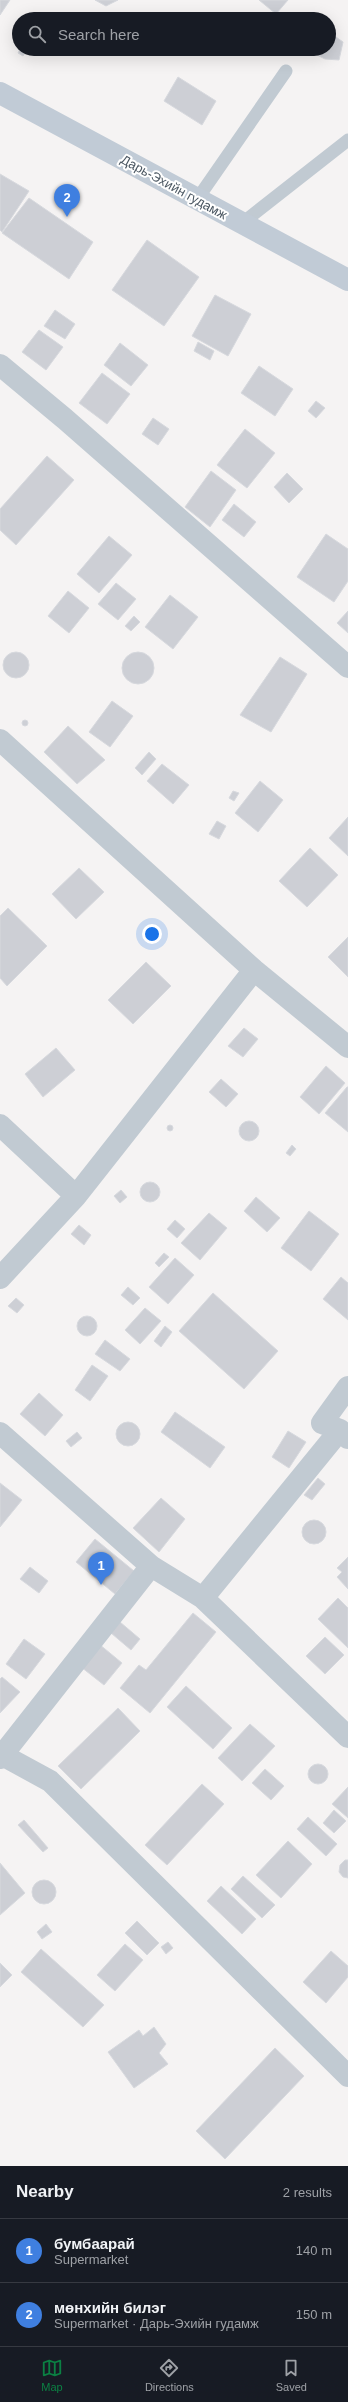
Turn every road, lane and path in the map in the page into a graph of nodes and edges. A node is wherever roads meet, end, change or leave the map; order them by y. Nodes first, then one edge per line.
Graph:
1 (286, 71) dead end
2 (0, 93) edge
3 (348, 140) edge
4 (198, 198) junction
5 (241, 224) junction
6 (348, 280) edge
7 (0, 365) edge
8 (348, 667) edge
9 (0, 740) edge
10 (254, 970) junction
11 (348, 1047) edge
12 (0, 1125) edge
13 (76, 1196) junction
14 (0, 1278) edge
15 (348, 1387) edge
16 (0, 1433) edge
17 (344, 1434) edge
18 (151, 1566) junction
19 (203, 1598) junction
20 (348, 1737) edge
21 (1, 1757) edge
22 (348, 2076) edge

1 - 4 lane
2 - 4 main road, Дарь-Эхийн гудамж
3 - 5 lane
4 - 5 main road, Дарь-Эхийн гудамж
5 - 6 main road, Дарь-Эхийн гудамж
7 - 8 street
9 - 10 street
10 - 11 street
10 - 13 street
12 - 13 street
13 - 14 street
15 - 17 street
16 - 18 street
17 - 19 street
18 - 19 street
18 - 21 street
19 - 20 street
21 - 22 street

